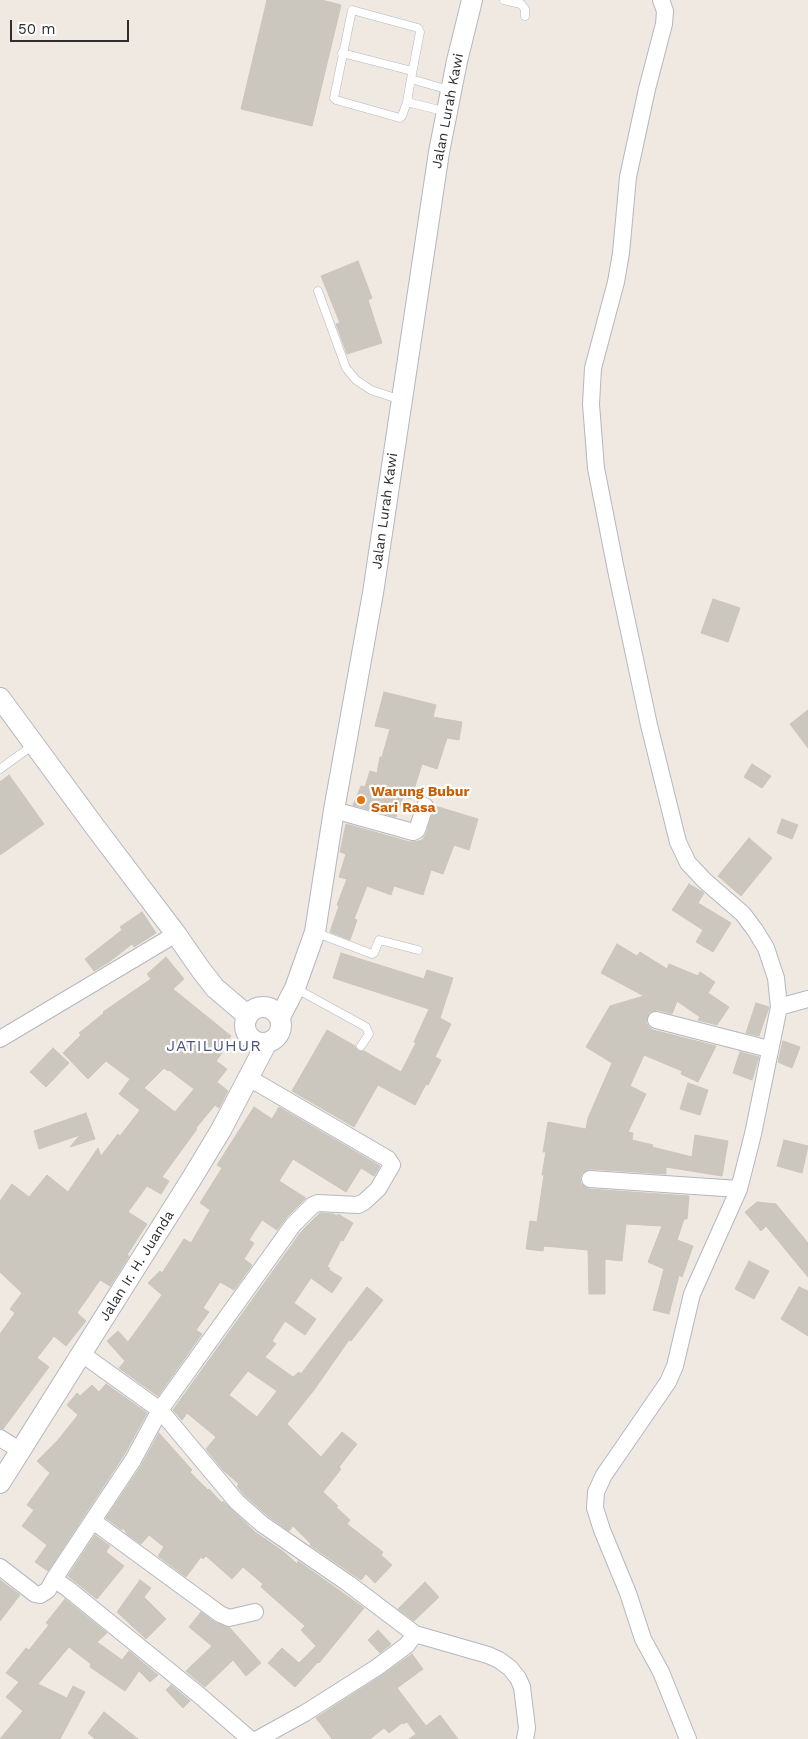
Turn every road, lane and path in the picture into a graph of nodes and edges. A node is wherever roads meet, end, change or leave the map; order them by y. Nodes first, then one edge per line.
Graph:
1 (472, 0) edge
2 (504, 0) edge
3 (661, 0) edge
4 (525, 16) dead end
5 (342, 53) junction
6 (411, 75) junction
7 (451, 90) junction
8 (407, 102) junction
9 (447, 112) junction
10 (318, 291) dead end
11 (401, 400) junction
12 (0, 698) edge
13 (34, 744) junction
14 (0, 769) edge
15 (425, 806) dead end
16 (334, 810) junction
17 (315, 932) junction
18 (176, 934) junction
19 (418, 950) dead end
20 (295, 988) junction
21 (808, 999) edge
22 (779, 1007) junction
23 (248, 1016) junction
24 (280, 1017) junction
25 (656, 1020) dead end
26 (0, 1039) edge
27 (266, 1044) junction
28 (360, 1046) dead end
29 (769, 1049) junction
30 (249, 1078) junction
31 (590, 1179) dead end
32 (739, 1189) junction
33 (82, 1354) junction
34 (160, 1410) junction
35 (0, 1438) edge
36 (0, 1447) edge
37 (19, 1454) junction
38 (0, 1483) edge
39 (93, 1521) junction
40 (0, 1567) edge
41 (54, 1579) junction
42 (256, 1612) dead end
43 (415, 1634) junction
44 (250, 1739) edge
45 (258, 1739) edge
46 (525, 1739) edge
47 (688, 1739) edge

1 - 7 street, Jalan Lurah Kawi
2 - 4 lane
3 - 22 street
5 - 6 lane
5 - 6 lane
5 - 8 lane
6 - 7 lane
6 - 8 lane
7 - 9 street, Jalan Lurah Kawi
8 - 9 lane
9 - 11 street, Jalan Lurah Kawi
10 - 11 lane
11 - 16 street, Jalan Lurah Kawi
12 - 13 street
13 - 14 lane
13 - 18 street
15 - 16 street
16 - 17 street, Jalan Lurah Kawi
17 - 19 lane
17 - 20 street, Jalan Lurah Kawi
18 - 23 street
18 - 26 street
20 - 24 street, Jalan Lurah Kawi
20 - 28 lane
21 - 22 street
22 - 29 street
23 - 24 street
23 - 27 street
24 - 27 street
25 - 29 street
27 - 30 street, Jalan Ir. H. Juanda
29 - 32 street
30 - 33 street, Jalan Ir. H. Juanda
30 - 34 street
31 - 32 street
32 - 47 street
33 - 34 street
33 - 37 street, Jalan Ir. H. Juanda
34 - 39 street
34 - 43 street
35 - 37 street
36 - 37 street
37 - 38 street, Jalan Ir. H. Juanda
39 - 41 street
39 - 42 street
40 - 41 street
41 - 44 street
43 - 45 street
43 - 46 street

